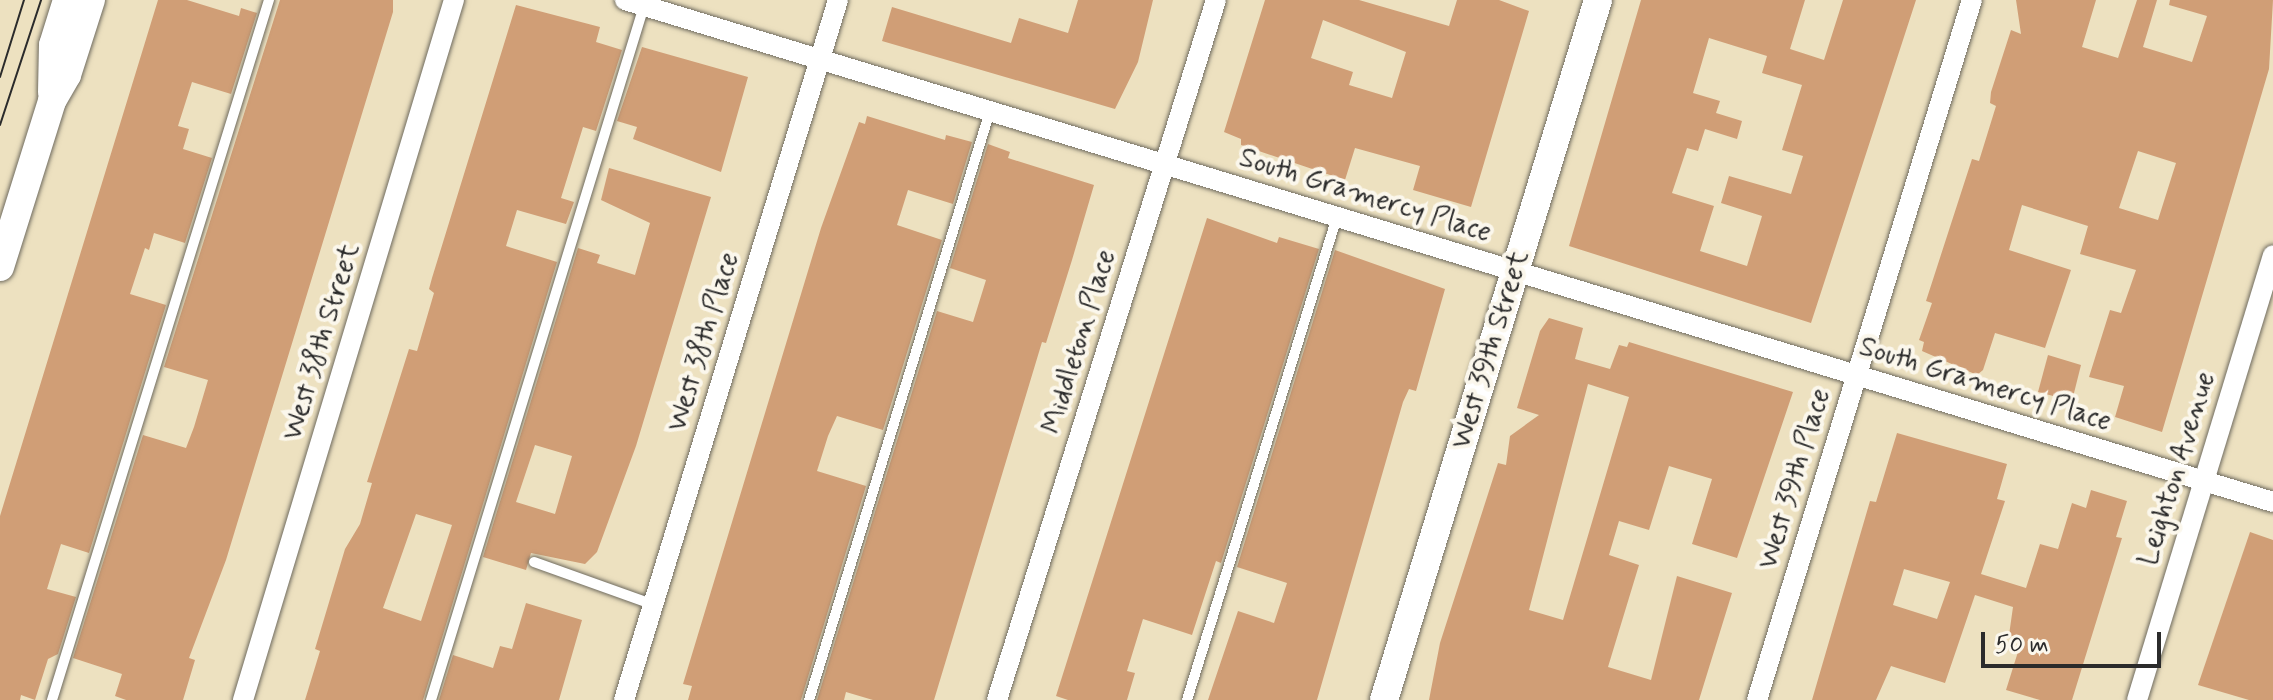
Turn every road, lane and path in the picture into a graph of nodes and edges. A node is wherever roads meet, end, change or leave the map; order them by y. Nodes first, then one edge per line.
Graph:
1 (67, 0) edge
2 (91, 0) edge
3 (269, 0) edge
4 (454, 0) edge
5 (838, 0) edge
6 (1216, 0) edge
7 (1598, 0) edge
8 (1972, 0) edge
9 (635, 3) edge
10 (819, 59) junction
11 (52, 101) junction
12 (990, 111) junction
13 (1165, 164) junction
14 (1337, 217) junction
15 (2273, 255) edge
16 (0, 267) edge
17 (1515, 271) junction
18 (1856, 375) junction
19 (2204, 481) junction
20 (2273, 502) edge
21 (534, 562) dead end
22 (654, 605) junction
23 (52, 700) edge
24 (243, 700) edge
25 (431, 700) edge
26 (624, 700) edge
27 (809, 700) edge
28 (997, 700) edge
29 (1187, 700) edge
30 (1384, 700) edge
31 (1757, 700) edge
32 (2137, 700) edge

1 - 11 street
2 - 11 street
3 - 23 lane
4 - 24 street, West 38th Street
5 - 10 street, West 38th Place
6 - 13 street, Middleton Place
7 - 17 street, West 39th Street
8 - 18 street, West 39th Place
9 - 10 street, South Gramercy Place
9 - 25 lane
10 - 12 street, South Gramercy Place
10 - 22 street, West 38th Place
11 - 16 street
12 - 13 street, South Gramercy Place
12 - 27 lane
13 - 14 street, South Gramercy Place
13 - 28 street, Middleton Place
14 - 17 street, South Gramercy Place
14 - 29 lane
15 - 19 street, Leighton Avenue
17 - 18 street, South Gramercy Place
17 - 30 street, West 39th Street
18 - 19 street, South Gramercy Place
18 - 31 street, West 39th Place
19 - 20 street, South Gramercy Place
19 - 32 street, Leighton Avenue
21 - 22 lane
22 - 26 street, West 38th Place

